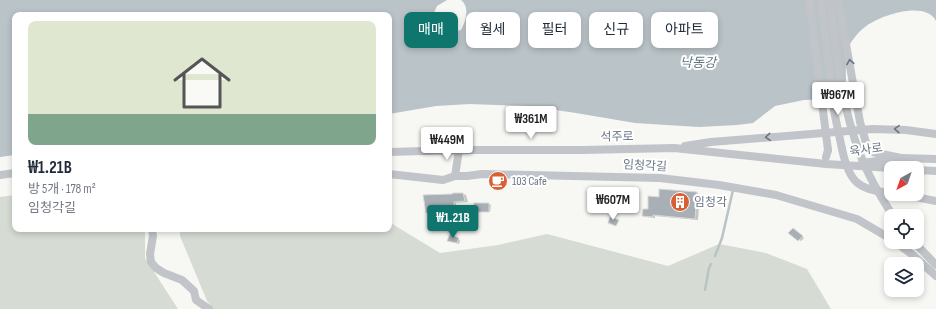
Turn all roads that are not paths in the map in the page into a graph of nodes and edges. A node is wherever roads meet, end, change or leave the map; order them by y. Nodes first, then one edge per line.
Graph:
1 (809, 0) edge
2 (822, 0) edge
3 (830, 0) edge
4 (838, 0) edge
5 (936, 134) edge
6 (674, 148) junction
7 (459, 150) junction
8 (392, 152) edge
9 (827, 154) dead end
10 (901, 158) junction
11 (936, 159) edge
12 (846, 165) junction
13 (884, 168) edge
14 (924, 170) edge
15 (936, 171) edge
16 (12, 173) edge
17 (392, 174) edge
18 (0, 175) edge
19 (455, 176) junction
20 (884, 192) edge
21 (924, 199) edge
22 (936, 201) edge
23 (889, 209) edge
24 (152, 232) edge
25 (884, 235) edge
26 (905, 249) edge
27 (921, 249) edge
28 (936, 265) edge
29 (936, 276) edge
30 (209, 309) edge

1 - 9 street, bridge
2 - 12 street, bridge
3 - 23 street, bridge
10 -> 4 street, bridge
5 -> 6 street
6 - 7 street, 석주로
6 - 12 street, 석주로
7 - 8 street, 석주로
7 - 19 street
10 - 11 street, 육사로
10 - 12 street, 육사로
12 - 13 street, 육사로
12 - 20 street
14 - 15 street
16 - 18 street
17 - 19 street, 임청각길
19 - 25 street, 임청각길
21 - 22 street
24 - 30 street
26 - 29 street
27 - 28 street

